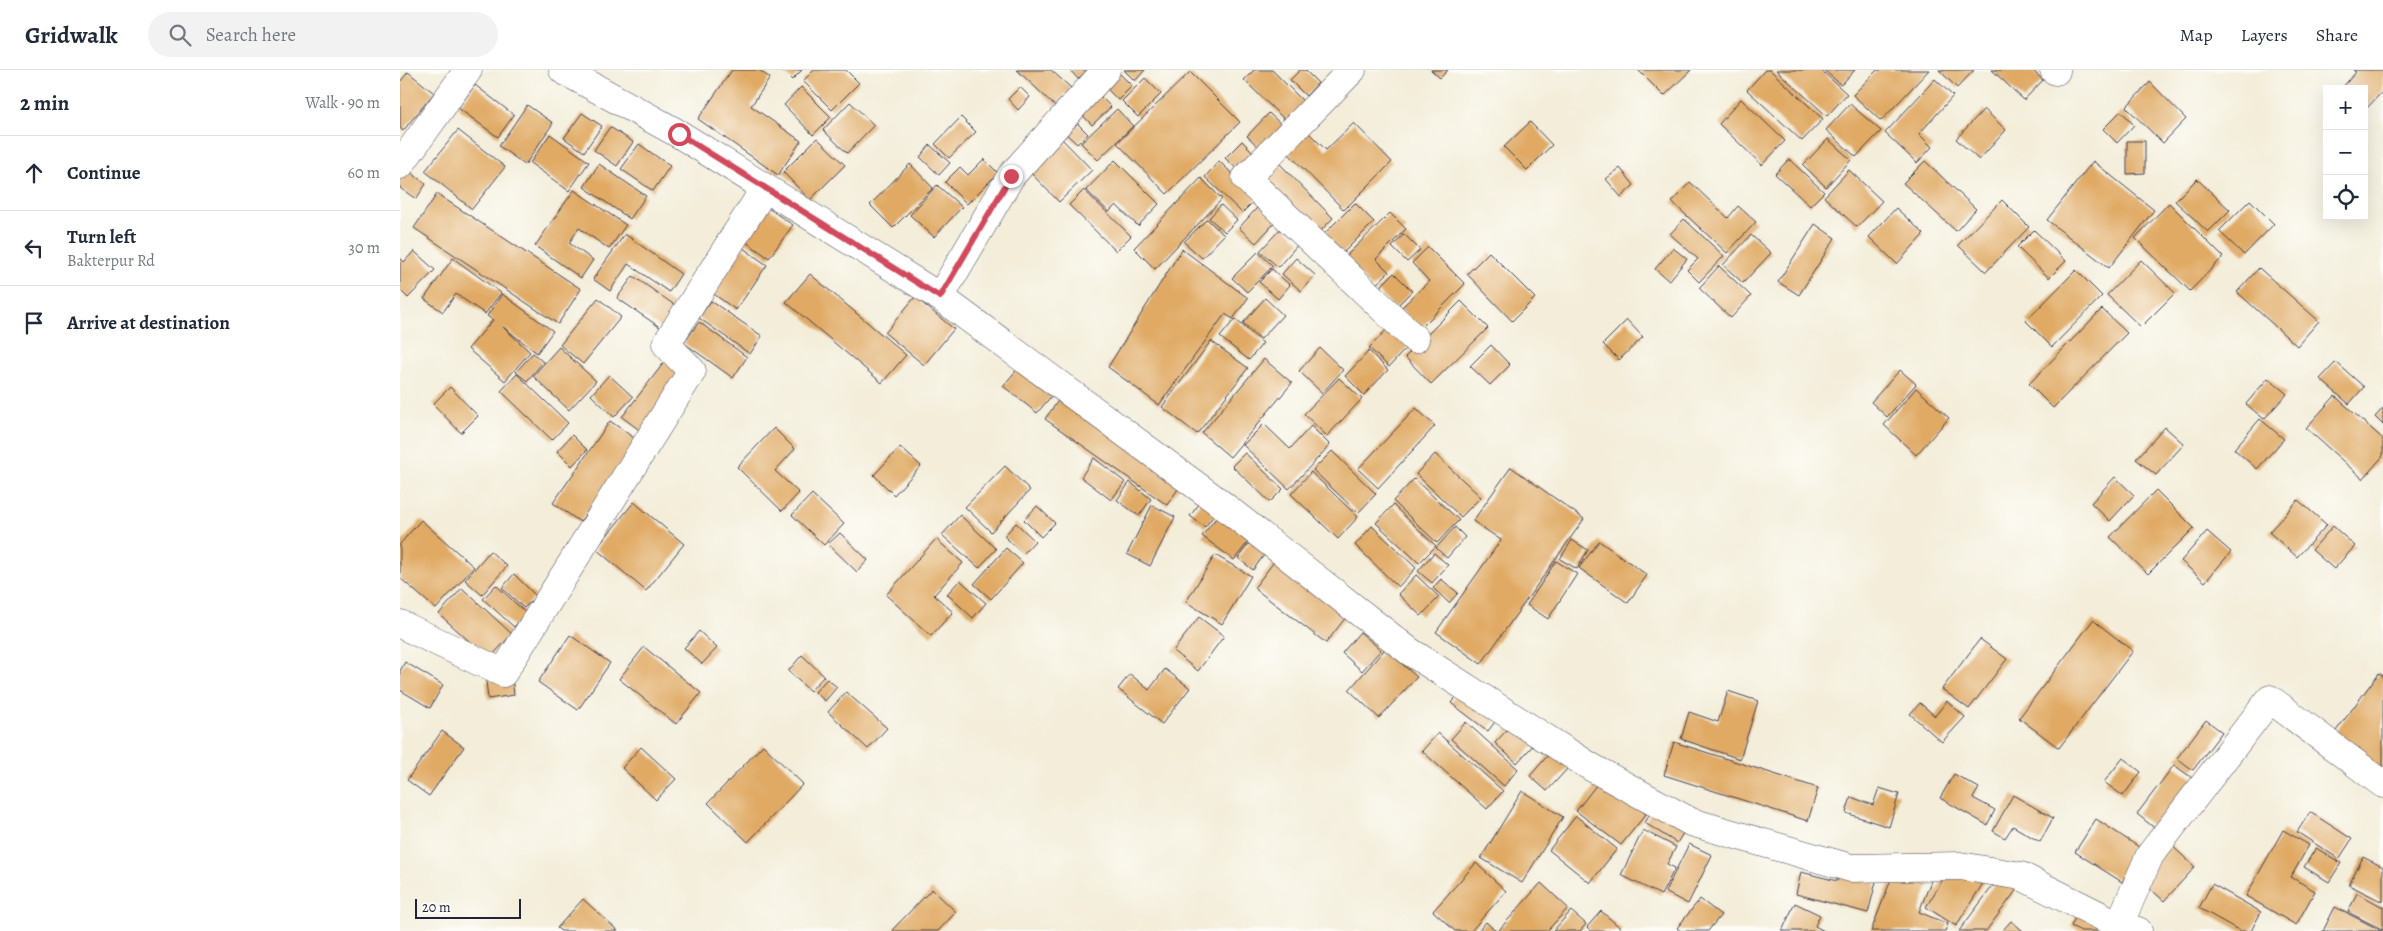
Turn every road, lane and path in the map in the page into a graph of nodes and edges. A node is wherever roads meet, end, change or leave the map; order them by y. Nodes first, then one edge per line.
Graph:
1 (468, 70) edge
2 (562, 70) edge
3 (1106, 70) edge
4 (1352, 70) edge
5 (400, 165) edge
6 (765, 188) junction
7 (940, 297) junction
8 (1415, 339) dead end
9 (400, 624) edge
10 (2383, 784) edge
11 (2129, 928) edge

1 - 5 street
2 - 6 street
3 - 7 street
4 - 8 street
6 - 7 street
6 - 9 street
7 - 11 street
10 - 11 street

